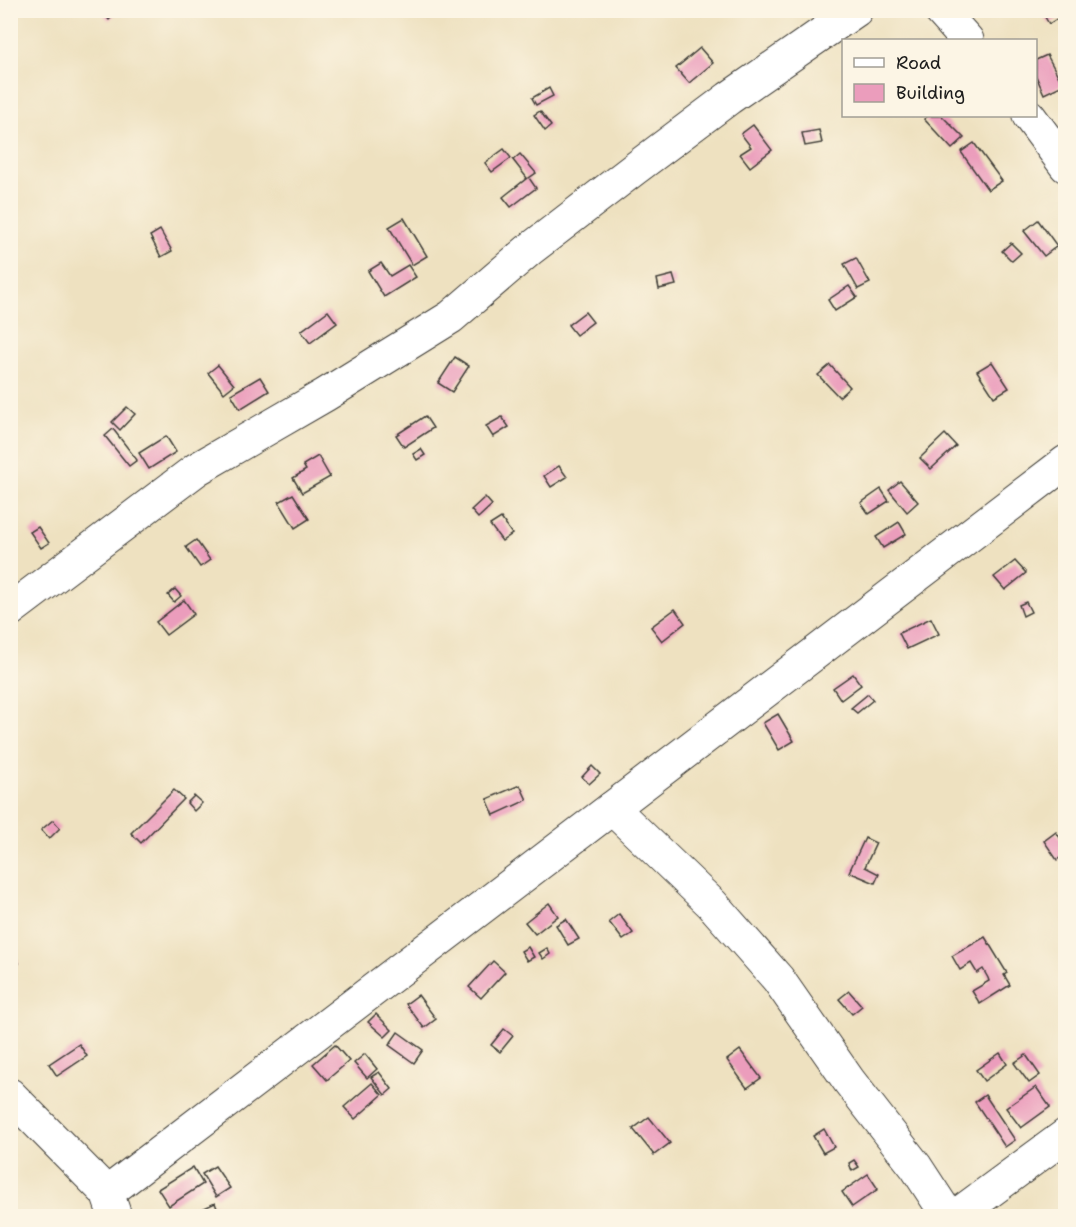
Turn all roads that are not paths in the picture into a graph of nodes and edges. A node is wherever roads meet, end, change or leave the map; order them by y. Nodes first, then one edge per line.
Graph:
1 (856, 10) edge
2 (940, 10) edge
3 (967, 39) edge
4 (1030, 117) edge
5 (1065, 166) edge
6 (1065, 462) edge
7 (10, 610) edge
8 (612, 808) junction
9 (10, 1095) edge
10 (1065, 1135) edge
11 (111, 1205) edge
12 (948, 1216) edge
13 (956, 1216) edge

1 - 7 street
2 - 3 street
4 - 5 street
6 - 8 street
8 - 11 street
8 - 12 street
9 - 11 street
10 - 13 street

